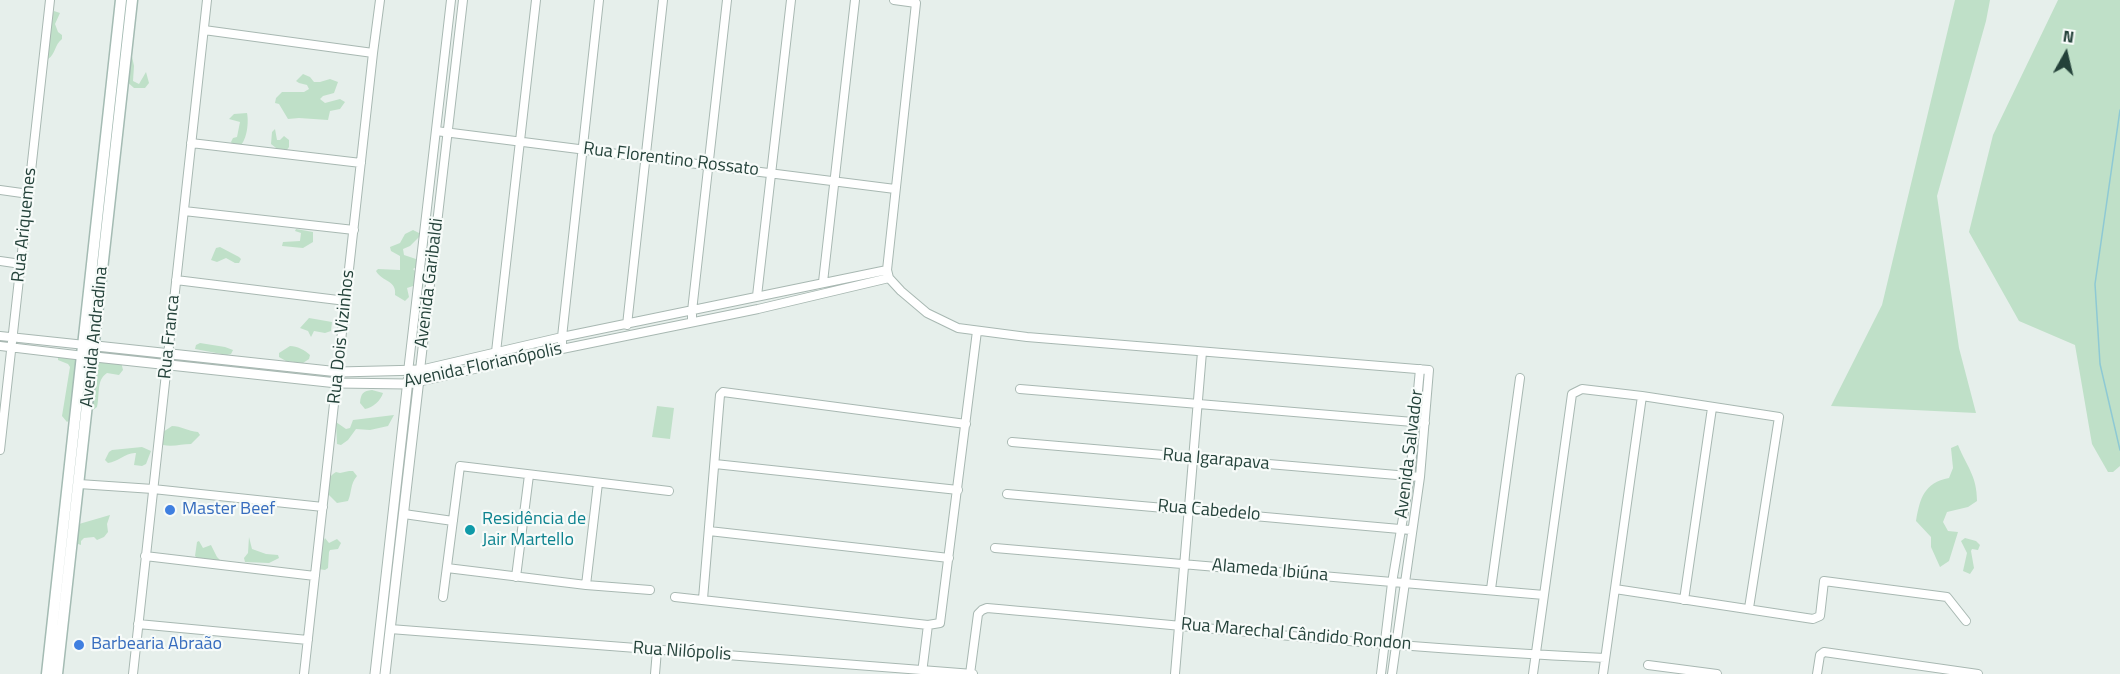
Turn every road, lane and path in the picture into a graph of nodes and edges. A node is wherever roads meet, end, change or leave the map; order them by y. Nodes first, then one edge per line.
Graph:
1 (50, 0) edge
2 (122, 0) edge
3 (132, 0) edge
4 (207, 0) edge
5 (380, 0) edge
6 (452, 0) edge
7 (463, 0) edge
8 (536, 0) edge
9 (599, 0) edge
10 (663, 0) edge
11 (727, 0) edge
12 (791, 0) edge
13 (855, 0) edge
14 (894, 0) edge
15 (204, 30) junction
16 (373, 53) junction
17 (115, 104) junction
18 (436, 131) junction
19 (448, 132) junction
20 (519, 141) junction
21 (191, 143) junction
22 (582, 149) junction
23 (646, 157) junction
24 (361, 163) junction
25 (709, 165) junction
26 (771, 173) junction
27 (834, 181) junction
28 (895, 189) junction
29 (0, 190) edge
30 (29, 194) junction
31 (184, 211) junction
32 (354, 230) junction
33 (0, 261) edge
34 (21, 264) junction
35 (888, 274) junction
36 (176, 280) junction
37 (823, 282) junction
38 (757, 296) junction
39 (346, 302) junction
40 (692, 310) junction
41 (692, 322) junction
42 (627, 325) junction
43 (977, 331) junction
44 (0, 336) edge
45 (13, 337) junction
46 (562, 338) junction
47 (0, 346) edge
48 (11, 347) junction
49 (562, 349) junction
50 (89, 351) junction
51 (496, 352) junction
52 (1202, 352) junction
53 (168, 353) junction
54 (167, 365) junction
55 (1420, 369) junction
56 (420, 370) junction
57 (339, 372) junction
58 (408, 372) junction
59 (1520, 378) dead end
60 (418, 382) junction
61 (337, 383) junction
62 (408, 384) junction
63 (1020, 389) dead end
64 (1642, 396) junction
65 (1198, 404) junction
66 (1712, 408) junction
67 (2, 417) edge
68 (1415, 422) junction
69 (1425, 423) junction
70 (966, 424) junction
71 (1012, 442) dead end
72 (0, 450) edge
73 (1194, 458) junction
74 (715, 464) junction
75 (529, 475) junction
76 (1410, 476) junction
77 (1420, 477) junction
78 (598, 483) junction
79 (79, 484) junction
80 (153, 489) junction
81 (957, 490) junction
82 (669, 491) dead end
83 (1006, 494) dead end
84 (323, 507) junction
85 (1189, 510) junction
86 (393, 513) junction
87 (405, 514) junction
88 (453, 521) junction
89 (70, 524) junction
90 (1401, 528) junction
91 (1412, 530) junction
92 (709, 531) junction
93 (996, 548) dead end
94 (146, 556) junction
95 (949, 558) junction
96 (1183, 563) junction
97 (447, 568) junction
98 (315, 576) junction
99 (516, 577) junction
100 (1392, 583) junction
101 (1403, 584) junction
102 (586, 585) junction
103 (1491, 589) junction
104 (1615, 589) junction
105 (650, 590) dead end
106 (1544, 595) junction
107 (443, 597) dead end
108 (675, 597) dead end
109 (703, 599) junction
110 (1684, 600) junction
111 (1749, 608) junction
112 (387, 613) junction
113 (1966, 621) dead end
114 (138, 624) junction
115 (928, 625) junction
116 (1179, 625) junction
117 (385, 628) junction
118 (308, 640) junction
119 (1384, 643) junction
120 (1395, 644) junction
121 (657, 650) junction
122 (1535, 655) junction
123 (1605, 658) junction
124 (1648, 665) dead end
125 (922, 672) edge
126 (47, 674) edge
127 (57, 674) edge
128 (133, 674) edge
129 (304, 674) edge
130 (375, 674) edge
131 (385, 674) edge
132 (655, 674) edge
133 (972, 674) edge
134 (1175, 674) edge
135 (1381, 674) edge
136 (1392, 674) edge
137 (1533, 674) edge
138 (1603, 674) edge
139 (1717, 674) edge
140 (1817, 674) edge
141 (1978, 674) edge

1 - 30 street, Rua Ariquemes
2 - 17 main road, Avenida Andradina
3 - 17 main road, Avenida Andradina
4 - 15 street, Rua Franca
5 - 16 street, Rua Dois Vizinhos
6 - 18 street, Avenida Garibaldi
7 - 19 street, Avenida Garibaldi
8 - 20 street
9 - 22 street
10 - 23 street
11 - 25 street
12 - 26 street
13 - 27 street
14 - 28 street
15 - 16 street
15 - 21 street, Rua Franca
16 - 24 street, Rua Dois Vizinhos
17 - 50 main road, Avenida Andradina
18 - 19 street, Rua Florentino Rossato
18 - 58 street, Avenida Garibaldi
19 - 20 street, Rua Florentino Rossato
19 - 56 street, Avenida Garibaldi
20 - 22 street, Rua Florentino Rossato
20 - 51 street
21 - 24 street
21 - 31 street, Rua Franca
22 - 23 street, Rua Florentino Rossato
22 - 46 street
23 - 25 street, Rua Florentino Rossato
23 - 42 street
24 - 32 street, Rua Dois Vizinhos
25 - 26 street, Rua Florentino Rossato
25 - 40 street
26 - 27 street, Rua Florentino Rossato
26 - 38 street
27 - 28 street, Rua Florentino Rossato
27 - 37 street
28 - 35 street
29 - 30 street
30 - 34 street, Rua Ariquemes
31 - 32 street
31 - 36 street, Rua Franca
32 - 39 street, Rua Dois Vizinhos
33 - 34 street
34 - 45 street, Rua Ariquemes
35 - 37 street, Avenida Florianópolis
35 - 41 street, Avenida Florianópolis
35 - 43 street
36 - 39 street
36 - 53 street, Rua Franca
37 - 38 street, Avenida Florianópolis
38 - 40 street, Avenida Florianópolis
39 - 57 street, Rua Dois Vizinhos
40 - 41 street
40 - 42 street, Avenida Florianópolis
41 - 49 street, Avenida Florianópolis
42 - 46 street, Avenida Florianópolis
43 - 52 street
43 - 70 street
44 - 45 street, Avenida Florianópolis
45 - 48 street, Rua Ariquemes
45 - 50 street, Avenida Florianópolis
46 - 49 street
46 - 51 street, Avenida Florianópolis
47 - 48 street, Avenida Florianópolis
48 - 50 street, Avenida Florianópolis
48 - 67 street, Rua Ariquemes
49 - 60 street, Avenida Florianópolis
50 - 53 street
50 - 54 street, Avenida Florianópolis
50 - 79 main road, Avenida Andradina
50 - 89 main road, Avenida Andradina
51 - 56 street, Avenida Florianópolis
52 - 55 street
52 - 65 street
53 - 54 street, Rua Franca
53 - 57 street
54 - 61 street, Avenida Florianópolis
54 - 80 street, Rua Franca
55 - 68 street, Avenida Salvador
55 - 69 street, Avenida Salvador
56 - 58 street
56 - 60 street, Avenida Garibaldi
57 - 58 street
57 - 61 street, Rua Dois Vizinhos
58 - 62 street, Avenida Garibaldi
59 - 103 street
60 - 62 street, Avenida Florianópolis
60 - 87 street, Avenida Garibaldi
61 - 62 street, Avenida Florianópolis
61 - 84 street, Rua Dois Vizinhos
62 - 86 street, Avenida Garibaldi
63 - 65 street
64 - 66 street
64 - 104 street
64 - 106 street
65 - 68 street
65 - 73 street
66 - 110 street
66 - 111 street
67 - 72 street, Rua Ariquemes
68 - 69 street
68 - 76 street, Avenida Salvador
69 - 77 street, Avenida Salvador
70 - 74 street
70 - 81 street
71 - 73 street, Rua Igarapava
73 - 76 street, Rua Igarapava
73 - 85 street
74 - 81 street
74 - 92 street
75 - 78 street
75 - 88 street
75 - 99 street
76 - 77 street, Rua Igarapava
76 - 90 street, Avenida Salvador
77 - 91 street, Avenida Salvador
78 - 82 street
78 - 102 street
79 - 80 street
79 - 89 main road, Avenida Andradina
80 - 84 street
80 - 94 street, Rua Franca
81 - 95 street
83 - 85 street, Rua Cabedelo
84 - 98 street, Rua Dois Vizinhos
85 - 90 street, Rua Cabedelo
85 - 96 street
86 - 87 street
86 - 112 street, Avenida Garibaldi
87 - 88 street
87 - 112 street, Avenida Garibaldi
88 - 97 street
89 - 126 main road, Avenida Andradina
89 - 127 main road, Avenida Andradina
90 - 91 street, Rua Cabedelo
90 - 100 street, Avenida Salvador
91 - 101 street, Avenida Salvador
92 - 95 street
92 - 109 street
93 - 96 street, Alameda Ibiúna
94 - 98 street
94 - 114 street, Rua Franca
95 - 115 street
96 - 100 street, Alameda Ibiúna
96 - 116 street
97 - 99 street
97 - 107 street
98 - 118 street, Rua Dois Vizinhos
99 - 102 street
100 - 101 street, Alameda Ibiúna
100 - 119 street, Avenida Salvador
101 - 103 street, Alameda Ibiúna
101 - 120 street, Avenida Salvador
102 - 105 street
103 - 106 street, Alameda Ibiúna
104 - 110 street
104 - 123 street
106 - 122 street
108 - 109 street
109 - 115 street
110 - 111 street
111 - 113 street
112 - 117 street, Avenida Garibaldi
114 - 118 street
114 - 128 street, Rua Franca
115 - 125 street
116 - 119 street, Rua Marechal Cândido Rondon
116 - 133 street, Rua Marechal Cândido Rondon
116 - 134 street
117 - 121 street, Rua Nilópolis
117 - 130 street, Avenida Garibaldi
117 - 131 street, Avenida Garibaldi
118 - 129 street, Rua Dois Vizinhos
119 - 120 street, Rua Marechal Cândido Rondon
119 - 135 street, Avenida Salvador
120 - 122 street, Rua Marechal Cândido Rondon
120 - 136 street, Avenida Salvador
121 - 125 street, Rua Nilópolis
121 - 132 street
122 - 123 street, Rua Marechal Cândido Rondon
122 - 137 street
123 - 138 street
124 - 139 street
125 - 133 street, Rua Nilópolis
140 - 141 street

